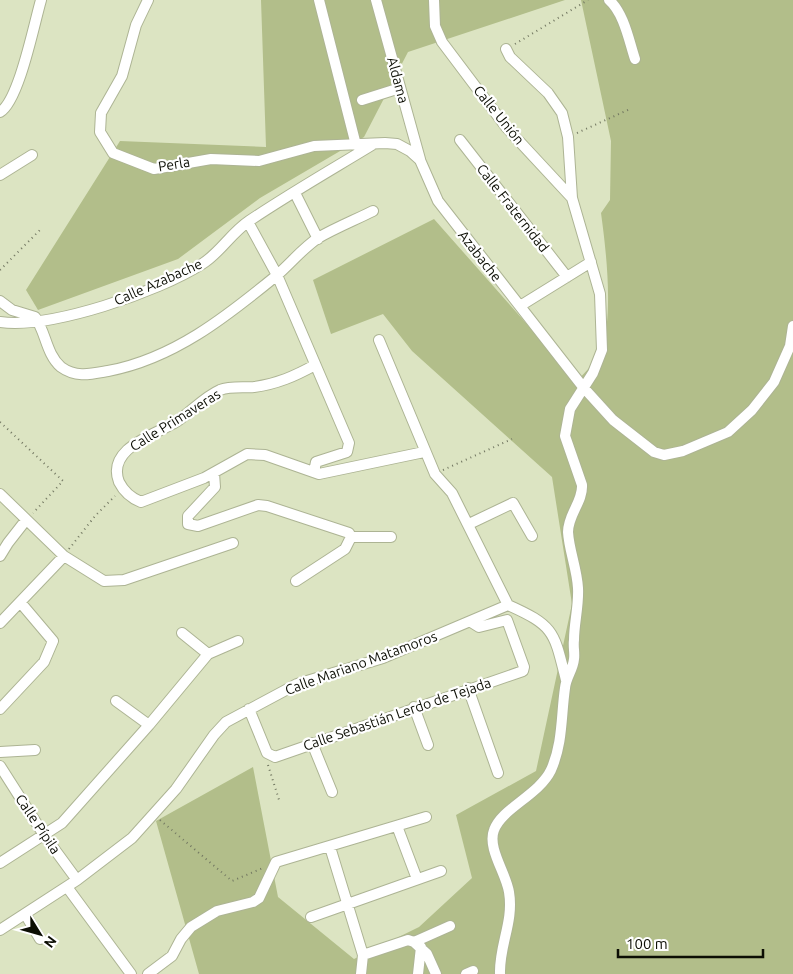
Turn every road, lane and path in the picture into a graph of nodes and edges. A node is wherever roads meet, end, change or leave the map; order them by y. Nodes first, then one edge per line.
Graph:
1 (41, 0) edge
2 (148, 0) edge
3 (319, 0) edge
4 (376, 0) edge
5 (434, 0) edge
6 (588, 0) edge
7 (609, 0) edge
8 (506, 49) joint
9 (635, 60) dead end
10 (400, 88) junction
11 (362, 100) dead end
12 (630, 109) dead end
13 (0, 112) edge
14 (568, 137) junction
15 (460, 140) dead end
16 (356, 145) junction
17 (372, 145) junction
18 (32, 155) dead end
19 (420, 160) junction
20 (0, 175) edge
21 (295, 193) junction
22 (572, 198) junction
23 (373, 211) dead end
24 (248, 222) junction
25 (42, 228) dead end
26 (318, 239) junction
27 (590, 262) junction
28 (0, 270) edge
29 (276, 275) junction
30 (567, 277) junction
31 (0, 301) edge
32 (520, 306) junction
33 (0, 322) edge
34 (39, 322) junction
35 (793, 326) edge
36 (379, 340) dead end
37 (315, 365) junction
38 (583, 387) junction
39 (0, 422) edge
40 (512, 439) dead end
41 (424, 452) junction
42 (314, 472) junction
43 (214, 473) junction
44 (435, 474) junction
45 (122, 489) junction
46 (0, 494) edge
47 (26, 520) junction
48 (469, 524) junction
49 (391, 536) dead end
50 (532, 536) dead end
51 (351, 537) junction
52 (233, 543) dead end
53 (0, 556) edge
54 (64, 556) junction
55 (296, 581) dead end
56 (20, 602) junction
57 (508, 605) junction
58 (471, 622) junction
59 (0, 623) edge
60 (182, 633) dead end
61 (238, 641) dead end
62 (208, 654) junction
63 (566, 680) junction
64 (468, 688) junction
65 (116, 701) dead end
66 (414, 707) junction
67 (0, 709) edge
68 (248, 709) junction
69 (149, 725) junction
70 (312, 743) junction
71 (428, 745) dead end
72 (35, 750) dead end
73 (0, 752) edge
74 (271, 756) junction
75 (0, 766) edge
76 (498, 773) dead end
77 (332, 792) dead end
78 (280, 803) dead end
79 (154, 815) junction
80 (426, 817) dead end
81 (397, 826) junction
82 (44, 835) junction
83 (330, 847) junction
84 (276, 862) junction
85 (0, 863) edge
86 (441, 871) dead end
87 (417, 879) junction
88 (77, 880) junction
89 (67, 887) junction
90 (347, 904) junction
91 (25, 914) junction
92 (311, 917) dead end
93 (450, 926) dead end
94 (1, 928) edge
95 (40, 939) dead end
96 (417, 944) junction
97 (363, 955) junction
98 (131, 974) edge
99 (148, 974) edge
100 (361, 974) edge
101 (418, 974) edge
102 (436, 974) edge
103 (500, 974) edge

1 - 13 street
2 - 16 street, Perla
3 - 16 street
4 - 10 street, Aldama
5 - 22 street, Calle Unión
6 - 8 path
7 - 9 street
8 - 14 street
10 - 11 street
10 - 19 street, Aldama
12 - 14 path
14 - 22 street
15 - 30 street, Calle Fraternidad
16 - 17 street, Perla
17 - 19 street
17 - 21 street, Calle Azabache
18 - 20 street
19 - 32 street, Azabache
21 - 24 street, Calle Azabache
21 - 26 street
22 - 27 street
23 - 26 street
24 - 29 street
24 - 34 street, Calle Azabache
25 - 28 path
26 - 29 street
27 - 30 street
27 - 38 street
29 - 34 street
29 - 37 street
30 - 32 street
31 - 34 street
32 - 38 street, Azabache
33 - 34 street, Calle Azabache
35 - 38 street, Azabache
36 - 41 street
37 - 42 street
37 - 45 street, Calle Primaveras
38 - 63 street
39 - 47 path
40 - 44 path
41 - 42 street
41 - 44 street
42 - 43 street
43 - 45 street
43 - 51 street
44 - 48 street
45 - 54 path
46 - 47 street
47 - 53 street
47 - 54 street
48 - 50 street
48 - 57 street
49 - 51 street
51 - 55 street
52 - 54 street
54 - 56 street
56 - 59 street
56 - 67 street
57 - 58 street, Calle Mariano Matamoros
57 - 63 street
58 - 64 street, Calle Sebastián Lerdo de Tejada
58 - 68 street, Calle Mariano Matamoros
60 - 62 street
61 - 62 street
62 - 69 street
63 - 103 street
64 - 66 street, Calle Sebastián Lerdo de Tejada
64 - 76 street
65 - 69 street
66 - 70 street, Calle Sebastián Lerdo de Tejada
66 - 71 street
68 - 74 street
68 - 79 street, Calle Mariano Matamoros
69 - 82 street
70 - 74 street, Calle Sebastián Lerdo de Tejada
70 - 77 street
72 - 73 street
74 - 78 path
75 - 82 street, Calle Pípila
79 - 84 path
79 - 88 street, Calle Mariano Matamoros
80 - 81 street
81 - 83 street
81 - 87 street
82 - 85 street
82 - 88 street, Calle Pípila
83 - 84 street
83 - 90 street
84 - 99 street
86 - 87 street
87 - 90 street
88 - 89 street, Calle Mariano Matamoros
89 - 91 street, Calle Mariano Matamoros
89 - 98 street
90 - 92 street
90 - 97 street
91 - 94 street, Calle Mariano Matamoros
91 - 95 street
93 - 96 street
96 - 97 street
96 - 101 street
96 - 102 street
97 - 100 street

